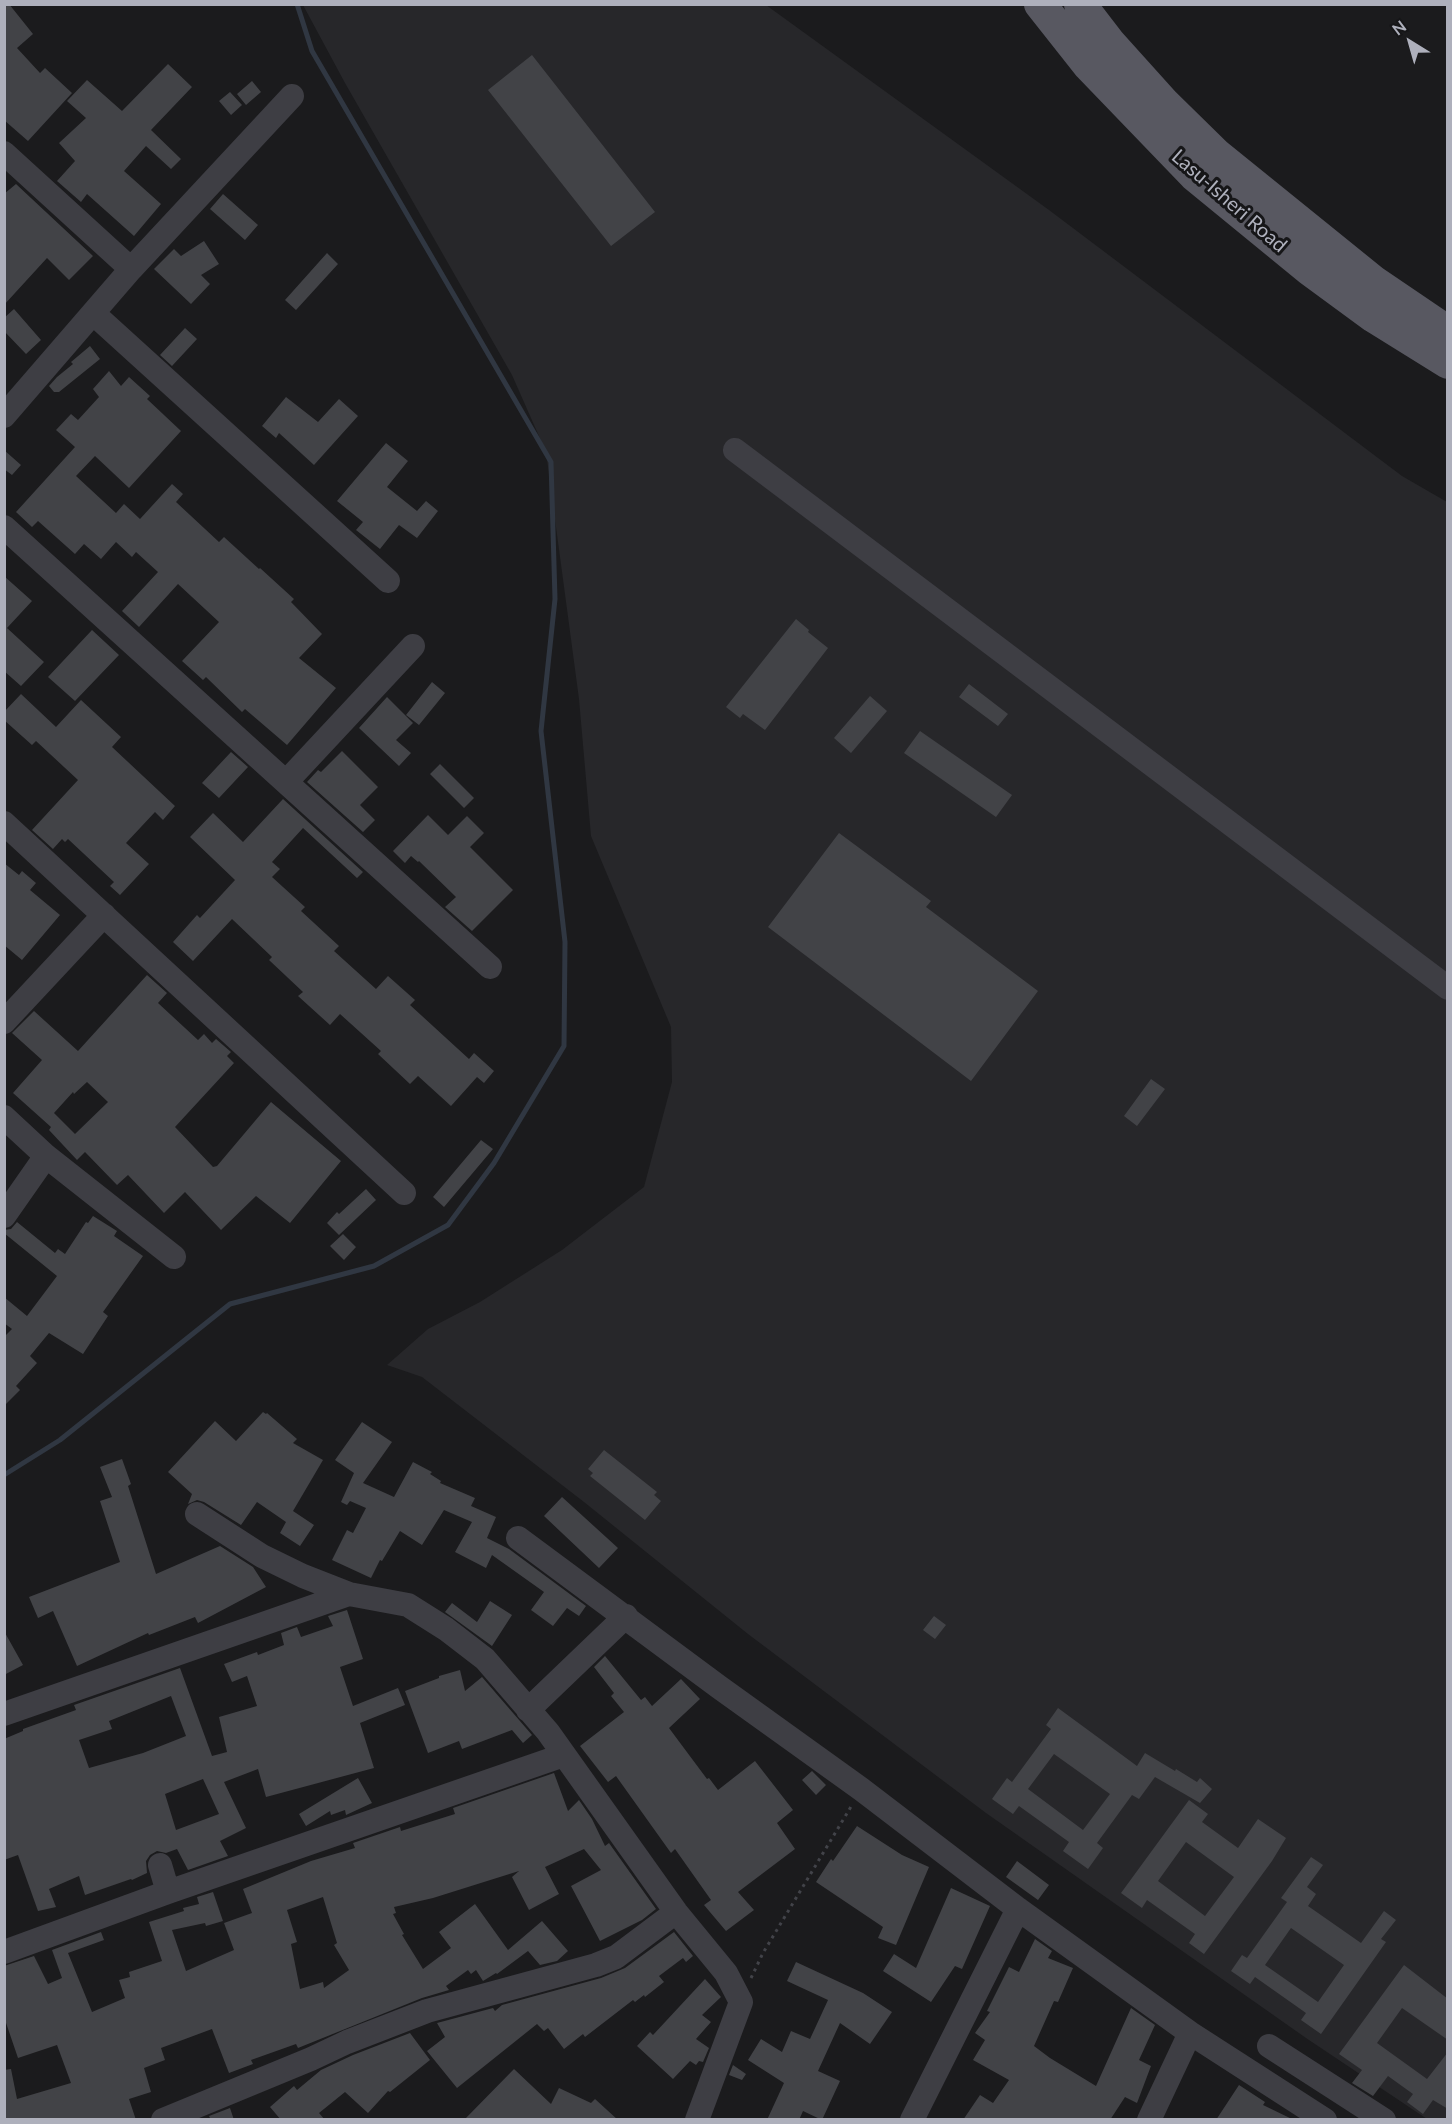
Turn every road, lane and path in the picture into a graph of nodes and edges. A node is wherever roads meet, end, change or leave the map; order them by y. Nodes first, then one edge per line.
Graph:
1 (1040, 4) edge
2 (1080, 4) edge
3 (292, 96) dead end
4 (4, 153) edge
5 (131, 269) junction
6 (94, 315) junction
7 (1448, 332) edge
8 (1448, 363) edge
9 (4, 416) edge
10 (735, 450) dead end
11 (4, 526) edge
12 (388, 581) dead end
13 (413, 646) dead end
14 (287, 782) junction
15 (4, 823) edge
16 (104, 915) junction
17 (490, 967) dead end
18 (1448, 988) edge
19 (4, 1022) edge
20 (4, 1117) edge
21 (46, 1156) junction
22 (404, 1193) dead end
23 (4, 1216) edge
24 (174, 1257) dead end
25 (197, 1514) dead end
26 (518, 1538) dead end
27 (349, 1594) junction
28 (626, 1616) junction
29 (528, 1710) junction
30 (4, 1714) edge
31 (564, 1755) junction
32 (861, 1789) junction
33 (160, 1865) dead end
34 (168, 1892) junction
35 (1018, 1909) junction
36 (676, 1912) junction
37 (4, 1952) edge
38 (741, 2002) junction
39 (1190, 2033) junction
40 (1269, 2046) dead end
41 (163, 2120) edge
42 (697, 2120) edge
43 (912, 2120) edge
44 (1149, 2120) edge
45 (1325, 2120) edge
46 (1384, 2120) edge

1 - 8 main road, Lasu-Isheri Road
2 - 7 main road, Lasu-Isheri Road
3 - 5 street
4 - 5 street
5 - 6 street
6 - 9 street
6 - 12 street
10 - 18 street
11 - 14 street
13 - 14 street
14 - 17 street
15 - 16 street
16 - 19 street
16 - 22 street
20 - 21 street
21 - 23 street
21 - 24 street
25 - 27 street
26 - 28 street
27 - 29 street
27 - 30 street
28 - 29 street
28 - 32 street
29 - 31 street
31 - 34 street
31 - 36 street
32 - 35 street
32 - 38 path
33 - 34 street
34 - 37 street
35 - 39 street
35 - 43 street
36 - 38 street
36 - 41 street
38 - 42 street
39 - 44 street
39 - 45 street
40 - 46 street

